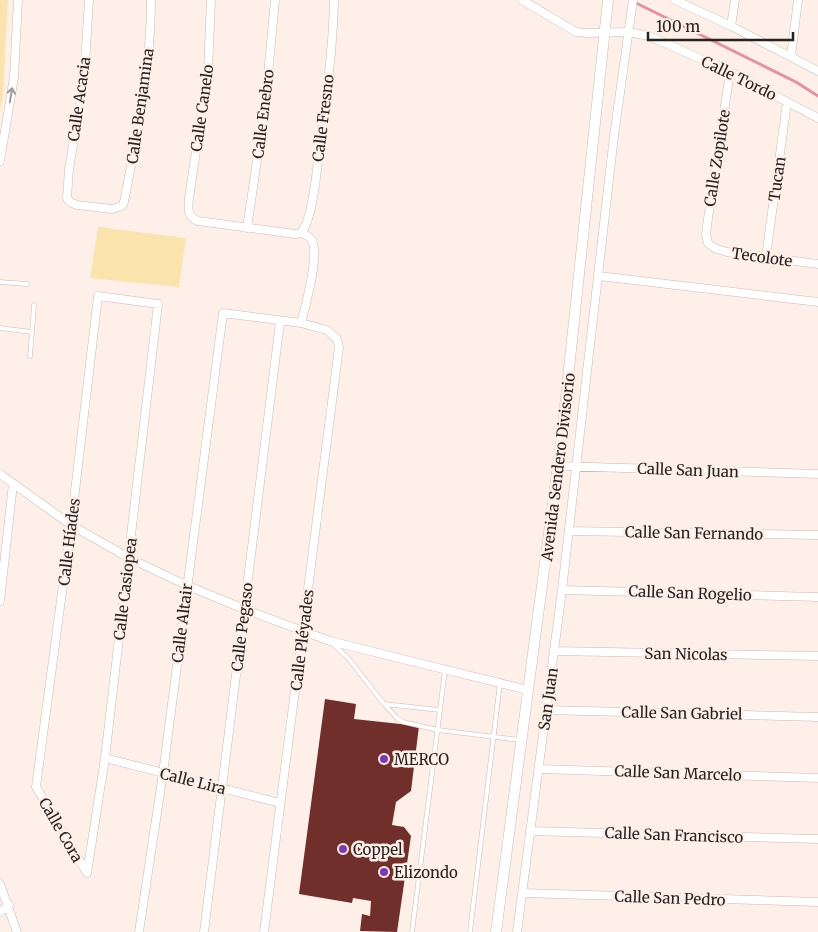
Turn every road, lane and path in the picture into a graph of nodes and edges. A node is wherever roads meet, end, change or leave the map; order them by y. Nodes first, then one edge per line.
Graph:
1 (18, 0) edge
2 (89, 0) edge
3 (151, 0) edge
4 (211, 0) edge
5 (275, 0) edge
6 (334, 0) edge
7 (522, 0) edge
8 (608, 0) edge
9 (633, 0) edge
10 (676, 0) edge
11 (735, 0) edge
12 (798, 0) edge
13 (731, 26) junction
14 (630, 29) junction
15 (605, 32) junction
16 (791, 56) junction
17 (818, 70) edge
18 (730, 72) junction
19 (788, 102) junction
20 (818, 118) edge
21 (0, 161) edge
22 (118, 208) joint
23 (248, 228) junction
24 (301, 232) junction
25 (708, 243) joint
26 (766, 257) junction
27 (818, 264) edge
28 (598, 276) junction
29 (0, 282) edge
30 (27, 284) dead end
31 (98, 296) joint
32 (818, 302) edge
33 (34, 305) dead end
34 (280, 322) junction
35 (301, 323) junction
36 (0, 328) edge
37 (32, 332) junction
38 (30, 356) dead end
39 (558, 466) junction
40 (577, 466) junction
41 (0, 474) edge
42 (818, 474) edge
43 (13, 484) junction
44 (71, 526) junction
45 (569, 531) junction
46 (818, 535) edge
47 (129, 558) junction
48 (186, 585) junction
49 (562, 590) junction
50 (818, 597) edge
51 (0, 601) edge
52 (244, 609) junction
53 (303, 632) junction
54 (330, 641) junction
55 (554, 651) junction
56 (818, 656) edge
57 (446, 670) junction
58 (500, 683) junction
59 (528, 690) junction
60 (384, 704) junction
61 (440, 710) junction
62 (546, 710) junction
63 (818, 717) edge
64 (438, 730) junction
65 (493, 737) junction
66 (522, 740) junction
67 (105, 758) junction
68 (539, 769) junction
69 (163, 773) junction
70 (818, 778) edge
71 (36, 787) joint
72 (222, 788) junction
73 (280, 803) junction
74 (530, 831) junction
75 (818, 840) edge
76 (87, 873) joint
77 (0, 884) edge
78 (522, 893) junction
79 (818, 902) edge
80 (8, 905) junction
81 (0, 912) edge
82 (18, 932) edge
83 (139, 932) edge
84 (204, 932) edge
85 (264, 932) edge
86 (412, 932) edge
87 (470, 932) edge
88 (496, 932) edge
89 (517, 932) edge

21 -> 1 street
2 - 22 street, Calle Acacia
3 - 22 street, Calle Benjamina
4 - 23 street, Calle Canelo
5 - 23 street, Calle Enebro
6 - 24 street, Calle Fresno
7 - 15 street, Calle Tordo
8 - 15 street, Avenida Sendero Divisorio
9 - 14 street, Avenida Sendero Divisorio
10 - 13 street
11 - 13 street
12 - 16 street
13 - 16 street
14 - 15 street, Calle Tordo
14 - 18 street, Calle Tordo
14 - 28 street, Avenida Sendero Divisorio
15 - 39 street, Avenida Sendero Divisorio
16 - 17 street
18 - 19 street, Calle Tordo
18 - 25 street, Calle Zopilote
19 - 20 street, Calle Tordo
19 - 26 street, Tucan
23 - 24 street
24 - 35 street
25 - 26 street, Tecolote
26 - 27 street, Tecolote
28 - 32 street
28 - 40 street, Avenida Sendero Divisorio
29 - 30 lane
31 - 44 street, Calle Híades
31 - 47 street, Calle Casiopea
33 - 37 lane
34 - 35 street
34 - 48 street, Calle Altair
34 - 52 street, Calle Pegaso
35 - 53 street, Calle Pléyades
36 - 37 lane
37 - 38 lane
39 - 40 street, Calle San Juan
39 - 59 street, Avenida Sendero Divisorio
40 - 42 street, Calle San Juan
40 - 45 street, San Juan
41 - 43 street
43 - 44 street
43 - 51 street
44 - 47 street
44 - 71 street, Calle Híades
45 - 46 street, Calle San Fernando
45 - 49 street, San Juan
47 - 48 street
47 - 67 street, Calle Casiopea
48 - 52 street
48 - 69 street, Calle Altair
49 - 50 street, Calle San Rogelio
49 - 55 street, San Juan
52 - 53 street
52 - 72 street, Calle Pegaso
53 - 54 street
53 - 73 street, Calle Pléyades
54 - 57 street
54 - 60 lane
55 - 56 street, San Nicolas
55 - 62 street, San Juan
57 - 58 street
57 - 61 lane
58 - 59 street
58 - 65 lane
59 - 66 street, Avenida Sendero Divisorio
60 - 61 lane
60 - 64 lane
61 - 64 lane
62 - 63 street, Calle San Gabriel
62 - 68 street, San Juan
64 - 65 lane
64 - 86 lane
65 - 66 lane
65 - 87 lane
66 - 88 street, Avenida Sendero Divisorio
67 - 69 street, Calle Lira
67 - 76 street, Calle Casiopea
68 - 70 street, Calle San Marcelo
68 - 74 street, San Juan
69 - 72 street, Calle Lira
69 - 83 street, Calle Altair
71 - 76 street, Calle Cora
72 - 73 street, Calle Lira
72 - 84 street, Calle Pegaso
73 - 85 street, Calle Pléyades
74 - 75 street, Calle San Francisco
74 - 78 street, San Juan
77 - 80 street
78 - 79 street, Calle San Pedro
78 - 89 street, San Juan
80 - 81 street
80 - 82 street

